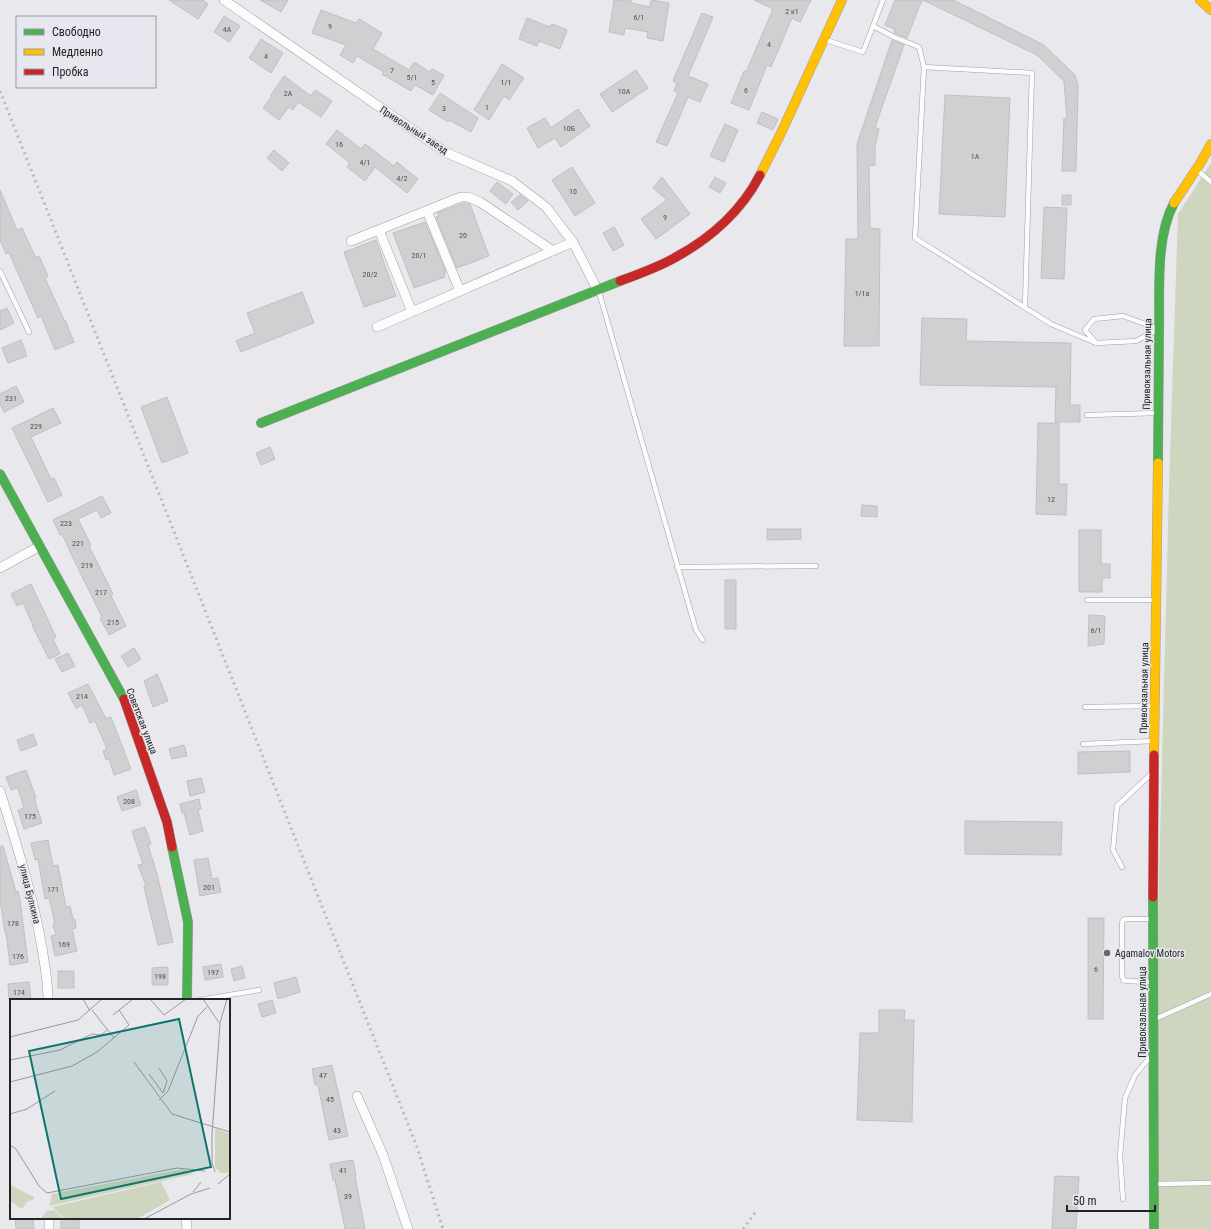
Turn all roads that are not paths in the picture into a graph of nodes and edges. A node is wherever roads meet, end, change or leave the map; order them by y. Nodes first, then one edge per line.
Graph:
1 (224, 0) edge
2 (842, 0) edge
3 (883, 0) edge
4 (1200, 0) edge
5 (1211, 10) edge
6 (873, 26) junction
7 (824, 40) junction
8 (924, 67) junction
9 (1211, 144) edge
10 (1208, 155) edge
11 (1197, 169) junction
12 (1211, 182) edge
13 (427, 211) junction
14 (379, 230) junction
15 (351, 241) dead end
16 (573, 242) junction
17 (553, 251) junction
18 (0, 271) edge
19 (460, 291) junction
20 (598, 291) junction
21 (1025, 307) junction
22 (412, 312) junction
23 (377, 327) dead end
24 (1159, 329) junction
25 (29, 332) dead end
26 (1096, 343) junction
27 (1158, 413) junction
28 (1087, 415) dead end
29 (262, 423) dead end
30 (0, 474) edge
31 (40, 546) junction
32 (816, 566) dead end
33 (677, 567) junction
34 (0, 568) edge
35 (1087, 600) dead end
36 (1156, 600) junction
37 (703, 640) dead end
38 (1155, 706) junction
39 (1085, 707) dead end
40 (1154, 741) junction
41 (1083, 744) dead end
42 (1154, 771) junction
43 (0, 792) edge
44 (1122, 867) dead end
45 (1153, 919) junction
46 (1153, 982) junction
47 (259, 990) dead end
48 (1211, 994) edge
49 (48, 999) edge
50 (187, 999) edge
51 (206, 999) edge
52 (1153, 1020) junction
53 (1153, 1053) junction
54 (357, 1096) dead end
55 (1211, 1183) edge
56 (1154, 1184) junction
57 (1123, 1199) dead end
58 (186, 1219) edge
59 (187, 1229) edge
60 (408, 1229) edge
61 (1154, 1229) edge

1 - 16 street, Привольный заезд
2 - 7 street
3 - 6 lane
4 - 5 street
6 - 7 lane
6 - 8 lane
7 - 20 street
8 - 21 lane
8 - 21 lane
9 - 10 street, Привокзальная улица
10 - 11 street, Привокзальная улица
11 - 12 lane
11 - 24 street, Привокзальная улица
13 - 14 street
13 - 17 street
13 - 19 street
14 - 15 street
14 - 22 street
16 - 17 street
16 - 20 street, Привольный заезд
17 - 19 street
18 - 25 lane
19 - 22 street
20 - 29 street
20 - 33 lane
21 - 26 lane
22 - 23 street
24 - 26 lane
24 - 26 lane
24 - 27 street, Привокзальная улица
27 - 28 lane
27 - 36 street, Привокзальная улица
30 - 31 street, Советская улица
31 - 34 street
31 - 50 street, Советская улица
32 - 33 lane
33 - 37 lane
35 - 36 lane
36 - 38 street, Привокзальная улица
38 - 39 lane
38 - 40 street, Привокзальная улица
40 - 41 lane
40 - 42 street, Привокзальная улица
42 - 44 lane
42 - 45 street, Привокзальная улица
43 - 49 street, улица Булкина
45 - 46 street, Привокзальная улица
45 - 46 lane
46 - 52 street, Привокзальная улица
47 - 51 lane
48 - 52 lane
52 - 53 street, Привокзальная улица
53 - 56 street, Привокзальная улица
53 - 57 lane
54 - 60 street
55 - 56 lane
56 - 61 street, Привокзальная улица
58 - 59 street

